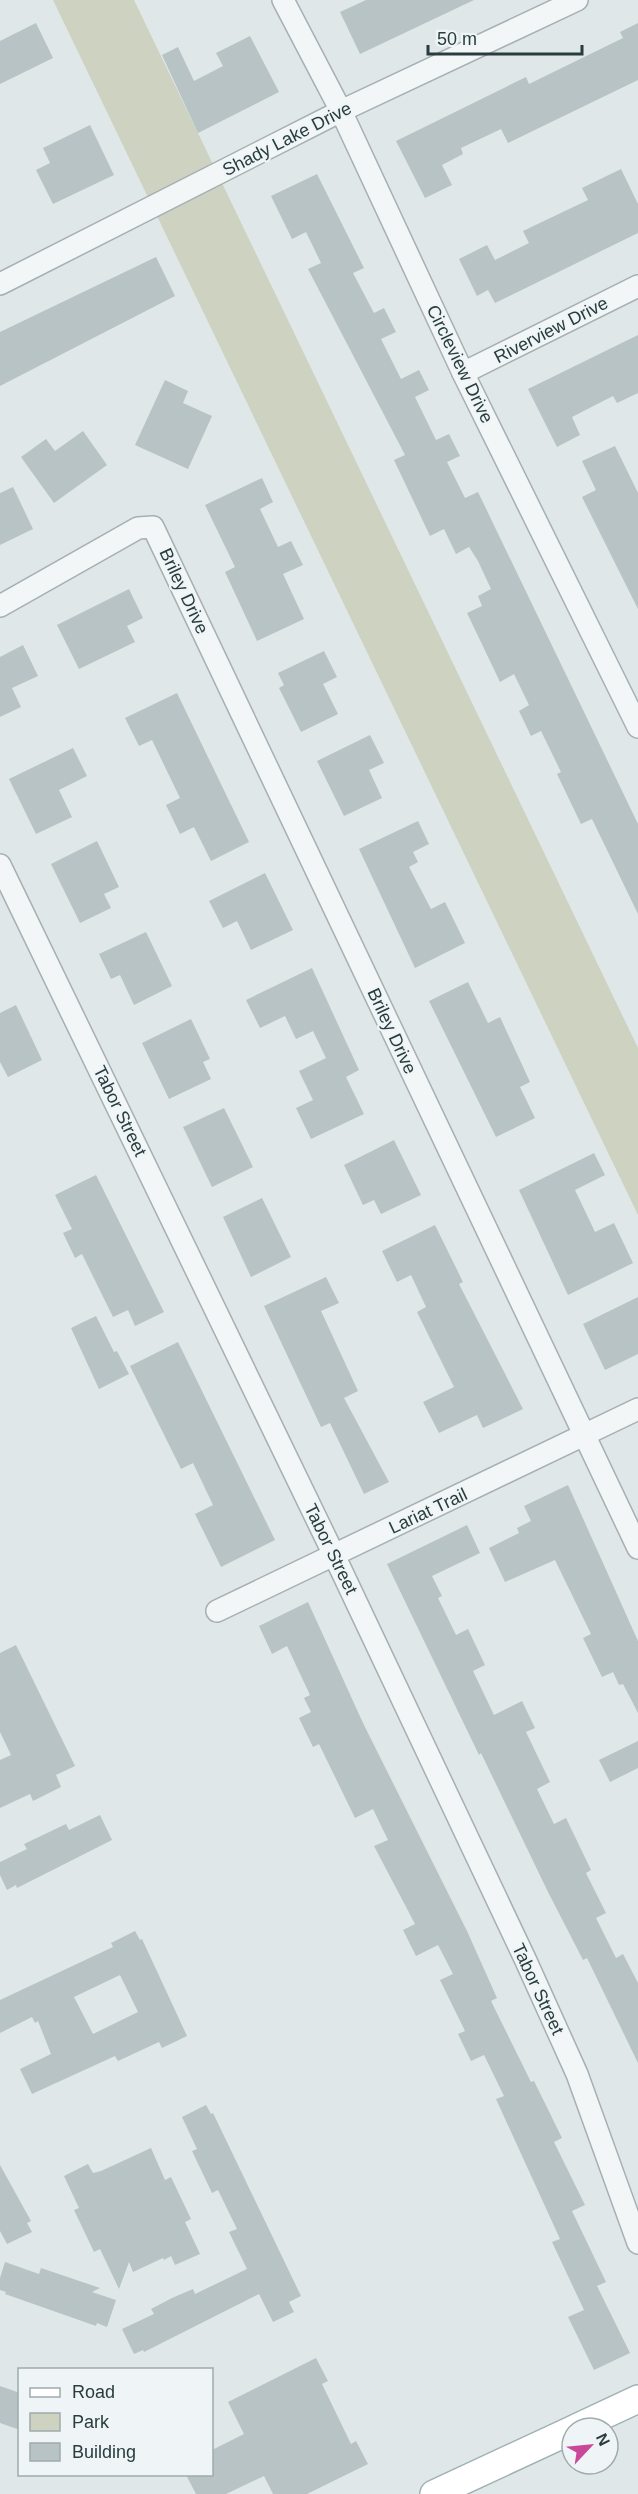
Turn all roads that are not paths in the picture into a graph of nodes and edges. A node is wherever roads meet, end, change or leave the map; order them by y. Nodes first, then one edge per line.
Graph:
1 (283, 0) edge
2 (577, 0) edge
3 (341, 111) junction
4 (0, 284) edge
5 (638, 286) edge
6 (464, 373) junction
7 (0, 606) edge
8 (638, 727) edge
9 (0, 865) edge
10 (638, 1409) edge
11 (584, 1436) junction
12 (638, 1548) edge
13 (334, 1555) junction
14 (217, 1611) dead end
15 (638, 2244) edge
16 (638, 2399) edge
17 (602, 2416) edge
18 (560, 2436) edge
19 (434, 2494) edge

1 - 3 street, Circleview Drive
2 - 3 street, Shady Lake Drive
3 - 4 street, Shady Lake Drive
3 - 6 street, Circleview Drive
5 - 6 street, Riverview Drive
6 - 8 street, Circleview Drive
7 - 11 street, Briley Drive
9 - 13 street, Tabor Street
10 - 11 street, Lariat Trail
11 - 12 street, Briley Drive
11 - 13 street, Lariat Trail
13 - 14 street, Lariat Trail
13 - 15 street, Tabor Street
16 - 17 main road
18 - 19 main road

